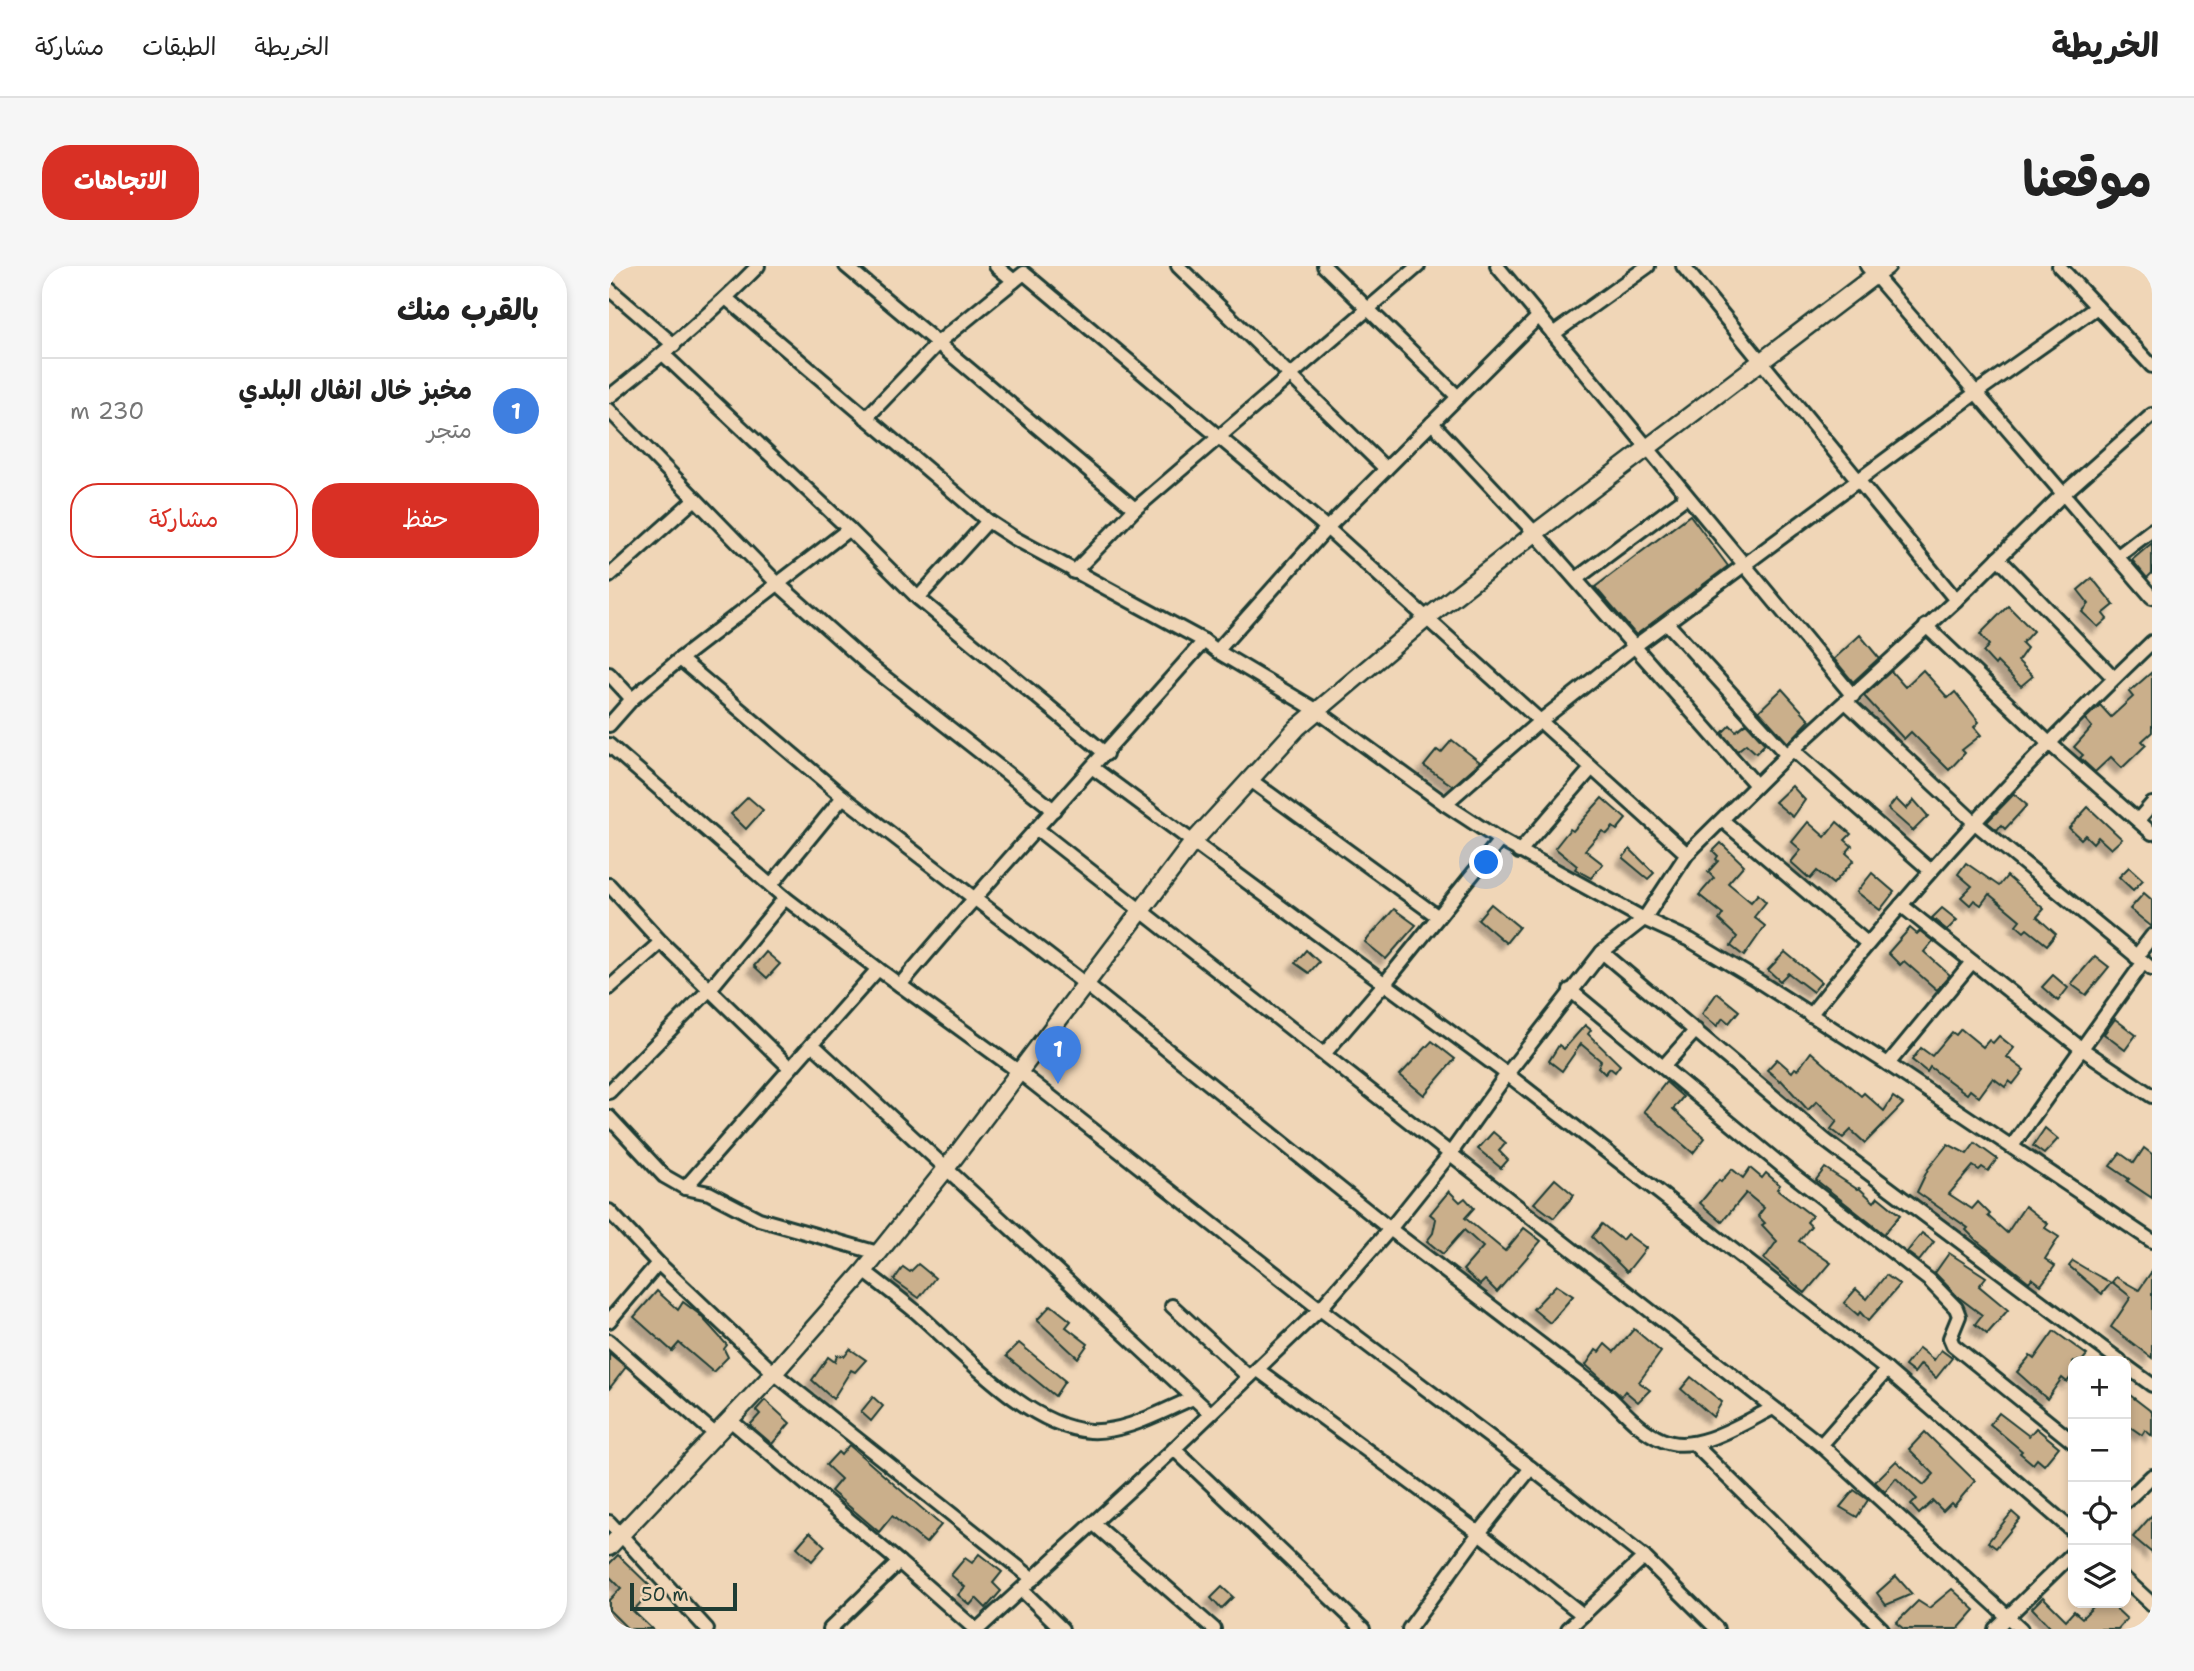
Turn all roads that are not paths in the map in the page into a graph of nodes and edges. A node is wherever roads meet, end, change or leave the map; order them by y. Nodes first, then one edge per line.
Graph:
1 (758, 266) edge
2 (846, 266) edge
3 (996, 266) edge
4 (1178, 266) edge
5 (1324, 266) edge
6 (1418, 266) edge
7 (1497, 266) edge
8 (1648, 266) edge
9 (1683, 266) edge
10 (2059, 266) edge
11 (1028, 269) edge
12 (1876, 269) edge
13 (1013, 281) junction
14 (609, 289) edge
15 (726, 298) junction
16 (2097, 307) junction
17 (1366, 310) junction
18 (1538, 317) junction
19 (1553, 334) junction
20 (939, 342) junction
21 (674, 345) junction
22 (663, 354) junction
23 (1763, 362) junction
24 (2152, 366) edge
25 (1289, 375) junction
26 (1977, 392) junction
27 (609, 397) edge
28 (1458, 397) junction
29 (609, 410) edge
30 (2152, 415) edge
31 (866, 418) junction
32 (1432, 423) junction
33 (1220, 437) junction
34 (1647, 449) junction
35 (1386, 469) junction
36 (1859, 480) junction
37 (2062, 495) junction
38 (1686, 497) junction
39 (695, 499) junction
40 (1135, 509) junction
41 (988, 521) junction
42 (1327, 528) junction
43 (849, 529) junction
44 (2152, 530) edge
45 (1535, 533) junction
46 (2118, 556) junction
47 (1998, 558) junction
48 (1743, 565) junction
49 (1074, 572) junction
50 (609, 576) edge
51 (1576, 579) junction
52 (777, 583) junction
53 (2152, 597) edge
54 (918, 598) junction
55 (1956, 600) junction
56 (1427, 618) junction
57 (1667, 622) junction
58 (1926, 626) junction
59 (1204, 641) junction
60 (2152, 642) edge
61 (1635, 646) junction
62 (1217, 651) junction
63 (680, 659) junction
64 (609, 674) edge
65 (2114, 678) junction
66 (632, 699) junction
67 (1849, 699) junction
68 (1316, 710) junction
69 (1539, 722) junction
70 (609, 725) edge
71 (2049, 743) junction
72 (609, 744) edge
73 (1790, 752) junction
74 (1106, 754) junction
75 (1093, 768) junction
76 (1591, 769) junction
77 (1249, 779) junction
78 (1756, 785) junction
79 (843, 797) junction
80 (1445, 804) junction
81 (2152, 804) edge
82 (1054, 810) junction
83 (1722, 820) junction
84 (2137, 820) junction
85 (1974, 822) junction
86 (1037, 829) junction
87 (2152, 833) edge
88 (1500, 840) junction
89 (1193, 842) junction
90 (1519, 852) junction
91 (1687, 854) junction
92 (1931, 871) junction
93 (609, 886) edge
94 (771, 886) junction
95 (973, 897) junction
96 (785, 898) junction
97 (1902, 905) junction
98 (1142, 910) junction
99 (1437, 916) junction
100 (1644, 919) junction
101 (2152, 936) edge
102 (661, 942) junction
103 (1867, 943) junction
104 (1602, 951) junction
105 (1972, 962) junction
106 (2143, 963) edge
107 (878, 969) junction
108 (1084, 983) junction
109 (1385, 983) junction
110 (900, 985) junction
111 (609, 988) edge
112 (710, 989) junction
113 (1570, 990) junction
114 (1810, 1015) junction
115 (1696, 1030) junction
116 (812, 1044) junction
117 (2082, 1049) junction
118 (1324, 1054) junction
119 (1888, 1064) junction
120 (1664, 1066) junction
121 (789, 1067) junction
122 (1019, 1072) junction
123 (1507, 1074) junction
124 (609, 1092) edge
125 (2152, 1096) edge
126 (609, 1118) edge
127 (2012, 1146) junction
128 (1450, 1154) junction
129 (945, 1170) junction
130 (685, 1188) junction
131 (609, 1211) edge
132 (1389, 1229) junction
133 (2152, 1241) edge
134 (878, 1253) junction
135 (658, 1263) junction
136 (864, 1271) junction
137 (1172, 1306) dead end
138 (1320, 1309) junction
139 (609, 1321) edge
140 (609, 1340) edge
141 (2113, 1356) edge
142 (1887, 1370) junction
143 (2131, 1370) edge
144 (1253, 1373) junction
145 (774, 1374) junction
146 (2152, 1385) edge
147 (1191, 1399) junction
148 (1773, 1408) junction
149 (1210, 1413) junction
150 (730, 1420) junction
151 (716, 1435) junction
152 (2068, 1438) edge
153 (1693, 1443) junction
154 (1821, 1445) junction
155 (1174, 1449) junction
156 (1531, 1468) junction
157 (2152, 1476) edge
158 (2131, 1491) edge
159 (609, 1522) edge
160 (1094, 1524) junction
161 (2068, 1527) edge
162 (1479, 1533) junction
163 (621, 1534) junction
164 (609, 1547) edge
165 (1644, 1557) junction
166 (2068, 1558) edge
167 (899, 1562) junction
168 (1034, 1579) junction
169 (2131, 1585) edge
170 (1021, 1590) junction
171 (2152, 1604) edge
172 (1583, 1615) junction
173 (2008, 1616) junction
174 (707, 1629) edge
175 (830, 1629) edge
176 (977, 1629) edge
177 (1062, 1629) edge
178 (1214, 1629) edge
179 (1363, 1629) edge
180 (1409, 1629) edge
181 (1568, 1629) edge
182 (1717, 1629) edge
183 (1882, 1629) edge
184 (1995, 1629) edge
185 (2021, 1629) edge

1 - 15 street
2 - 20 street
3 - 13 street
4 - 25 street
5 - 17 street
6 - 17 street
7 - 18 street
8 - 19 street
9 - 23 street
10 - 16 street
11 - 13 street
11 - 33 street
12 - 23 street
12 - 26 street
13 - 20 street
14 - 21 street
15 - 21 street
15 - 31 street
16 - 24 street
16 - 26 street
17 - 25 street
17 - 28 street
18 - 19 street
18 - 28 street
19 - 34 street
20 - 31 street
20 - 40 street
21 - 22 street
22 - 27 street
22 - 43 street
23 - 34 street
23 - 36 street
25 - 33 street
25 - 35 street
26 - 36 street
26 - 37 street
28 - 32 street
29 - 39 street
30 - 37 street
31 - 41 street
32 - 35 street
32 - 45 street
33 - 40 street
33 - 42 street
34 - 38 street
34 - 45 street
35 - 42 street
36 - 48 street
36 - 55 street
37 - 46 street
37 - 47 street
38 - 48 street
38 - 51 street
39 - 50 street
39 - 52 street
40 - 49 street
41 - 49 street
41 - 54 street
42 - 56 street
42 - 62 street
43 - 52 street
43 - 54 street
44 - 46 street
45 - 51 street
45 - 56 street
46 - 53 street
47 - 55 street
47 - 65 street
48 - 57 street
48 - 67 street
49 - 59 street
51 - 61 street
52 - 63 street
52 - 82 street
54 - 74 street
55 - 58 street
56 - 68 street
56 - 69 street
57 - 61 street
57 - 73 street
58 - 67 street
58 - 71 street
59 - 62 street
59 - 74 street
60 - 65 street
61 - 69 street
61 - 78 street
62 - 68 street
63 - 66 street
63 - 79 street
64 - 66 street
65 - 71 street
66 - 70 street
67 - 73 street
67 - 85 street
68 - 77 street
68 - 80 street
69 - 76 street
69 - 80 street
71 - 84 street
71 - 85 street
72 - 94 street
73 - 78 street
73 - 92 street
74 - 75 street
75 - 82 street
75 - 89 street
76 - 90 street
76 - 91 street
77 - 89 street
77 - 99 street
78 - 83 street
79 - 94 street
79 - 95 street
80 - 88 street
81 - 84 street
82 - 86 street
83 - 91 street
83 - 103 street
84 - 87 street
85 - 92 street
85 - 106 street
86 - 95 street
86 - 98 street
88 - 90 street
88 - 99 street
89 - 98 street
89 - 109 street
90 - 100 street
91 - 100 street
92 - 97 street
93 - 102 street
94 - 96 street
95 - 108 street
95 - 110 street
96 - 107 street
96 - 112 street
97 - 103 street
97 - 105 street
98 - 108 street
98 - 118 street
99 - 109 street
100 - 104 street
100 - 114 street
101 - 106 street
102 - 111 street
102 - 112 street
103 - 114 street
104 - 113 street
104 - 115 street
105 - 117 street
105 - 119 street
106 - 117 street
107 - 110 street
107 - 116 street
108 - 122 street
108 - 132 street
109 - 118 street
109 - 123 street
110 - 122 street
112 - 121 street
112 - 124 street
113 - 120 street
113 - 123 street
114 - 119 street
115 - 120 street
115 - 141 street
116 - 121 street
116 - 129 street
117 - 125 street
117 - 127 street
118 - 128 street
119 - 127 street
120 - 152 street
121 - 130 street
122 - 129 street
122 - 138 street
123 - 128 street
123 - 142 street
126 - 130 street
127 - 133 street
128 - 132 street
128 - 148 street
129 - 134 street
129 - 147 street
130 - 134 street
131 - 135 street
132 - 138 street
132 - 153 street
134 - 136 street
135 - 139 street
135 - 145 street
136 - 145 street
136 - 147 street
137 - 144 street
138 - 144 street
138 - 156 street
140 - 151 street
142 - 154 street
142 - 161 street
143 - 146 street
144 - 149 street
144 - 162 street
145 - 150 street
145 - 168 street
147 - 149 street
148 - 153 street
148 - 154 street
149 - 155 street
150 - 151 street
150 - 167 street
151 - 163 street
153 - 183 street
154 - 173 street
155 - 160 street
155 - 179 street
156 - 162 street
156 - 165 street
157 - 158 street
159 - 163 street
160 - 168 street
160 - 178 street
162 - 172 street
162 - 180 street
163 - 164 street
163 - 174 street
165 - 172 street
165 - 182 street
166 - 173 street
167 - 175 street
167 - 176 street
168 - 170 street
169 - 171 street
170 - 176 street
170 - 177 street
172 - 181 street
173 - 184 street
173 - 185 street

